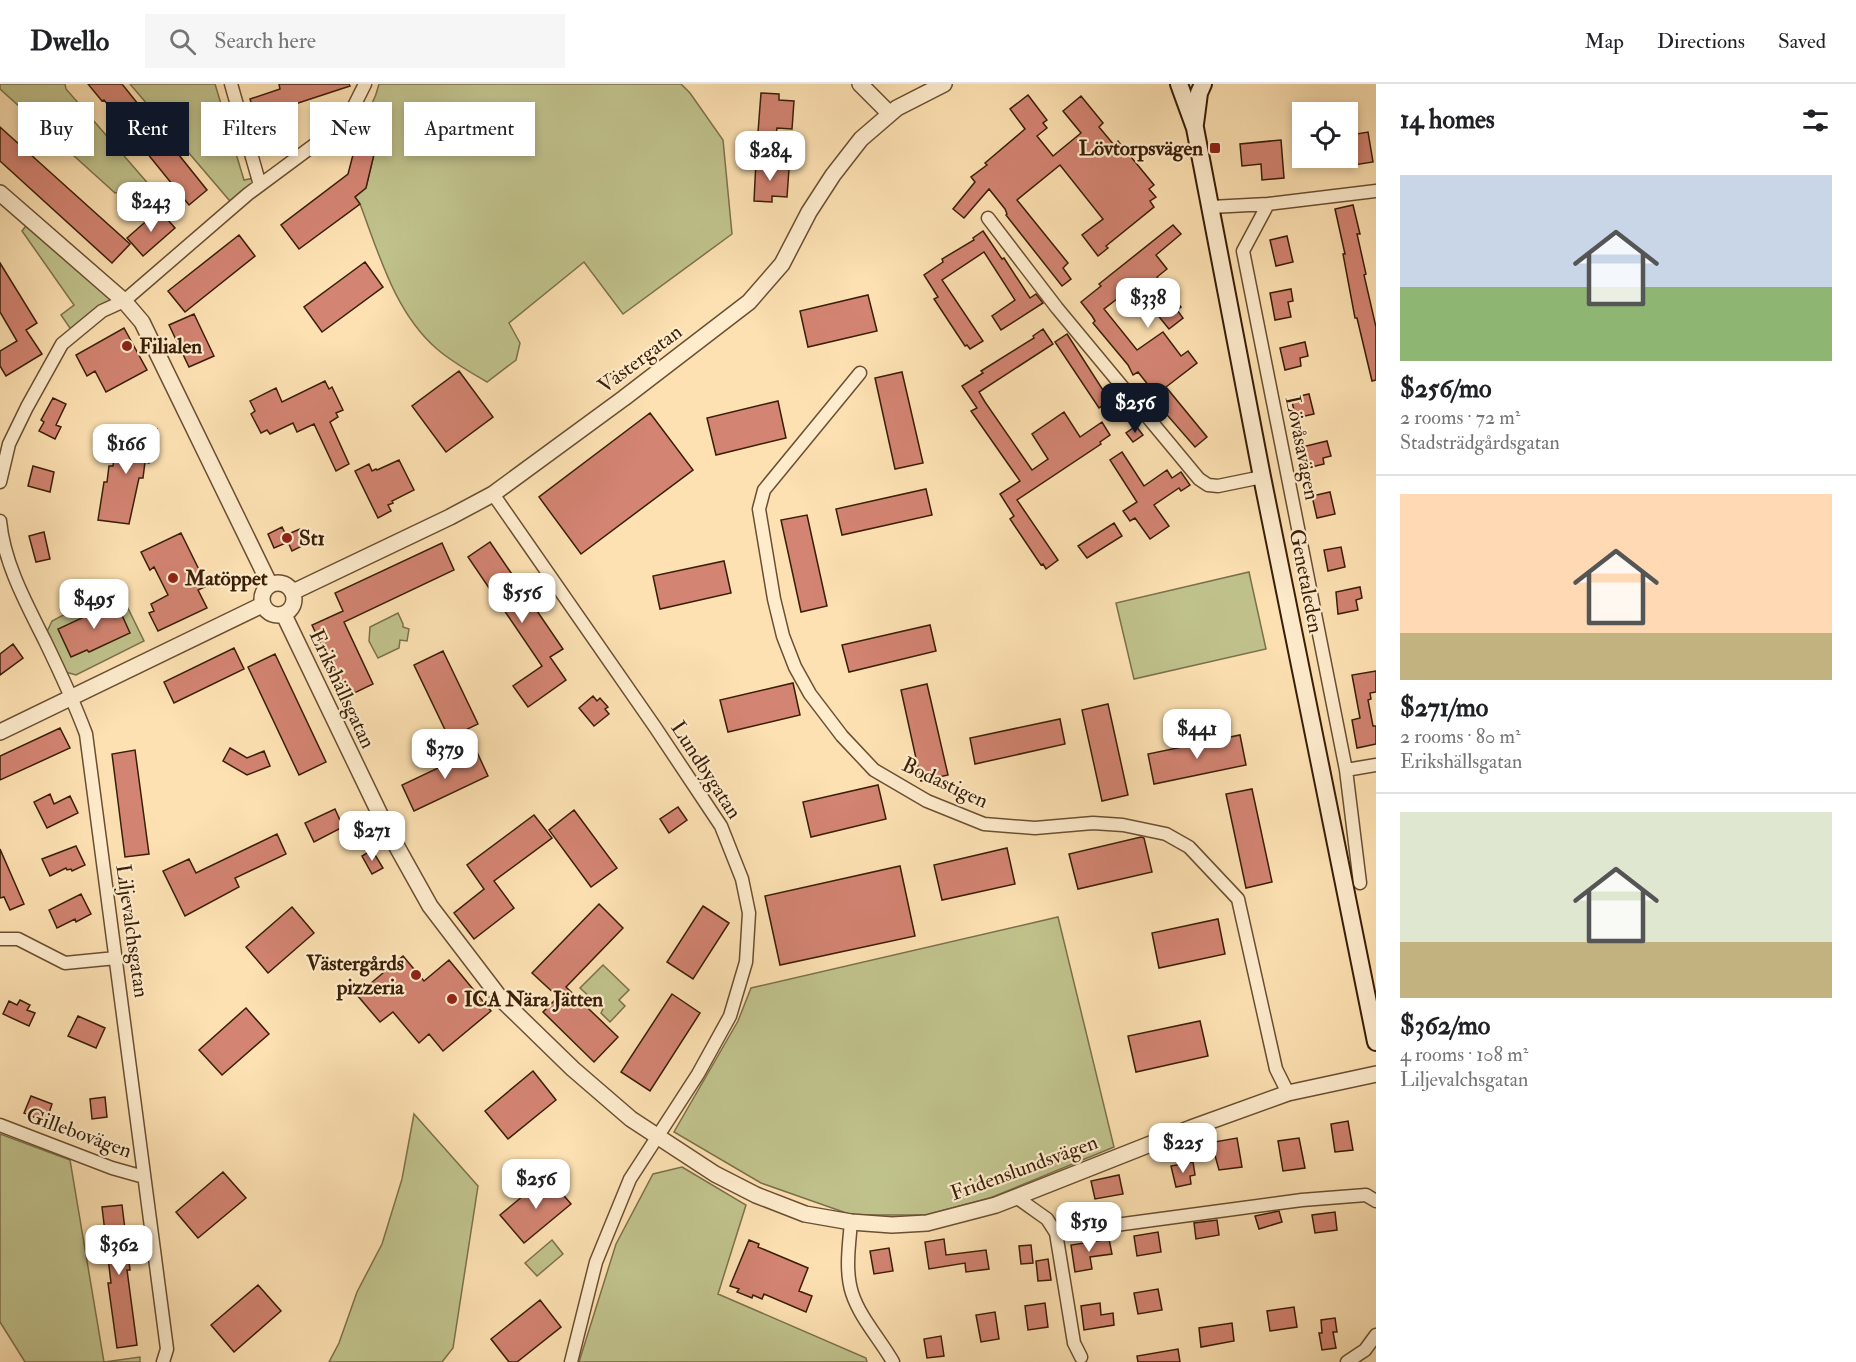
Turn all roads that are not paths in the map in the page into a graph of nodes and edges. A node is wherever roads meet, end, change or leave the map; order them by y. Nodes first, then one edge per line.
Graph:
1 (231, 84) edge
2 (365, 84) edge
3 (860, 84) edge
4 (944, 84) edge
5 (1179, 84) edge
6 (1203, 84) edge
7 (890, 114) junction
8 (1195, 128) junction
9 (260, 185) junction
10 (1376, 191) edge
11 (0, 193) edge
12 (1268, 204) junction
13 (1211, 207) junction
14 (988, 218) dead end
15 (124, 301) junction
16 (860, 373) dead end
17 (1262, 477) junction
18 (0, 482) edge
19 (493, 494) junction
20 (0, 521) edge
21 (270, 585) junction
22 (293, 592) junction
23 (262, 605) junction
24 (284, 615) junction
25 (73, 698) junction
26 (0, 732) edge
27 (1376, 765) edge
28 (1346, 770) junction
29 (1360, 883) dead end
30 (0, 939) edge
31 (116, 958) junction
32 (1376, 1042) edge
33 (1376, 1074) edge
34 (1288, 1093) junction
35 (0, 1125) edge
36 (658, 1137) junction
37 (144, 1177) junction
38 (1016, 1197) junction
39 (1376, 1201) edge
40 (851, 1222) junction
41 (1056, 1233) junction
42 (1376, 1335) edge
43 (1081, 1357) dead end
44 (164, 1362) edge
45 (571, 1362) edge
46 (893, 1362) edge
47 (1347, 1362) edge

1 - 9 street
2 - 9 street
3 - 7 street
4 - 7 street, Västergatan
5 - 8 main road, Genetaleden
6 - 8 main road, Genetaleden
7 - 19 street, Västergatan
8 - 13 main road, Genetaleden
9 - 15 street
10 - 12 street
11 - 15 street
12 - 13 street
12 - 28 street, Lövåsavägen
13 - 17 main road, Genetaleden
14 - 17 street
15 - 18 street
15 - 21 street
16 - 34 street, Bodastigen
17 - 32 main road, Genetaleden
19 - 22 street, Västergatan
19 - 36 street, Lundbygatan
20 - 25 street, Liljevalchsgatan
21 - 22 street
21 - 23 street
22 - 24 street
23 - 24 street
23 - 25 street
24 - 36 street, Erikshällsgatan
25 - 26 street
25 - 31 street, Liljevalchsgatan
27 - 28 street
28 - 29 street, Lövåsavägen
30 - 31 street
31 - 37 street, Liljevalchsgatan
33 - 34 street, Fridenslundsvägen
34 - 38 street, Fridenslundsvägen
35 - 37 street, Gillebovägen
36 - 40 street, Fridenslundsvägen
36 - 45 street, Lundbygatan
37 - 44 street, Liljevalchsgatan
38 - 40 street, Fridenslundsvägen
38 - 41 street
39 - 41 street
40 - 46 street
41 - 43 street
42 - 47 street

